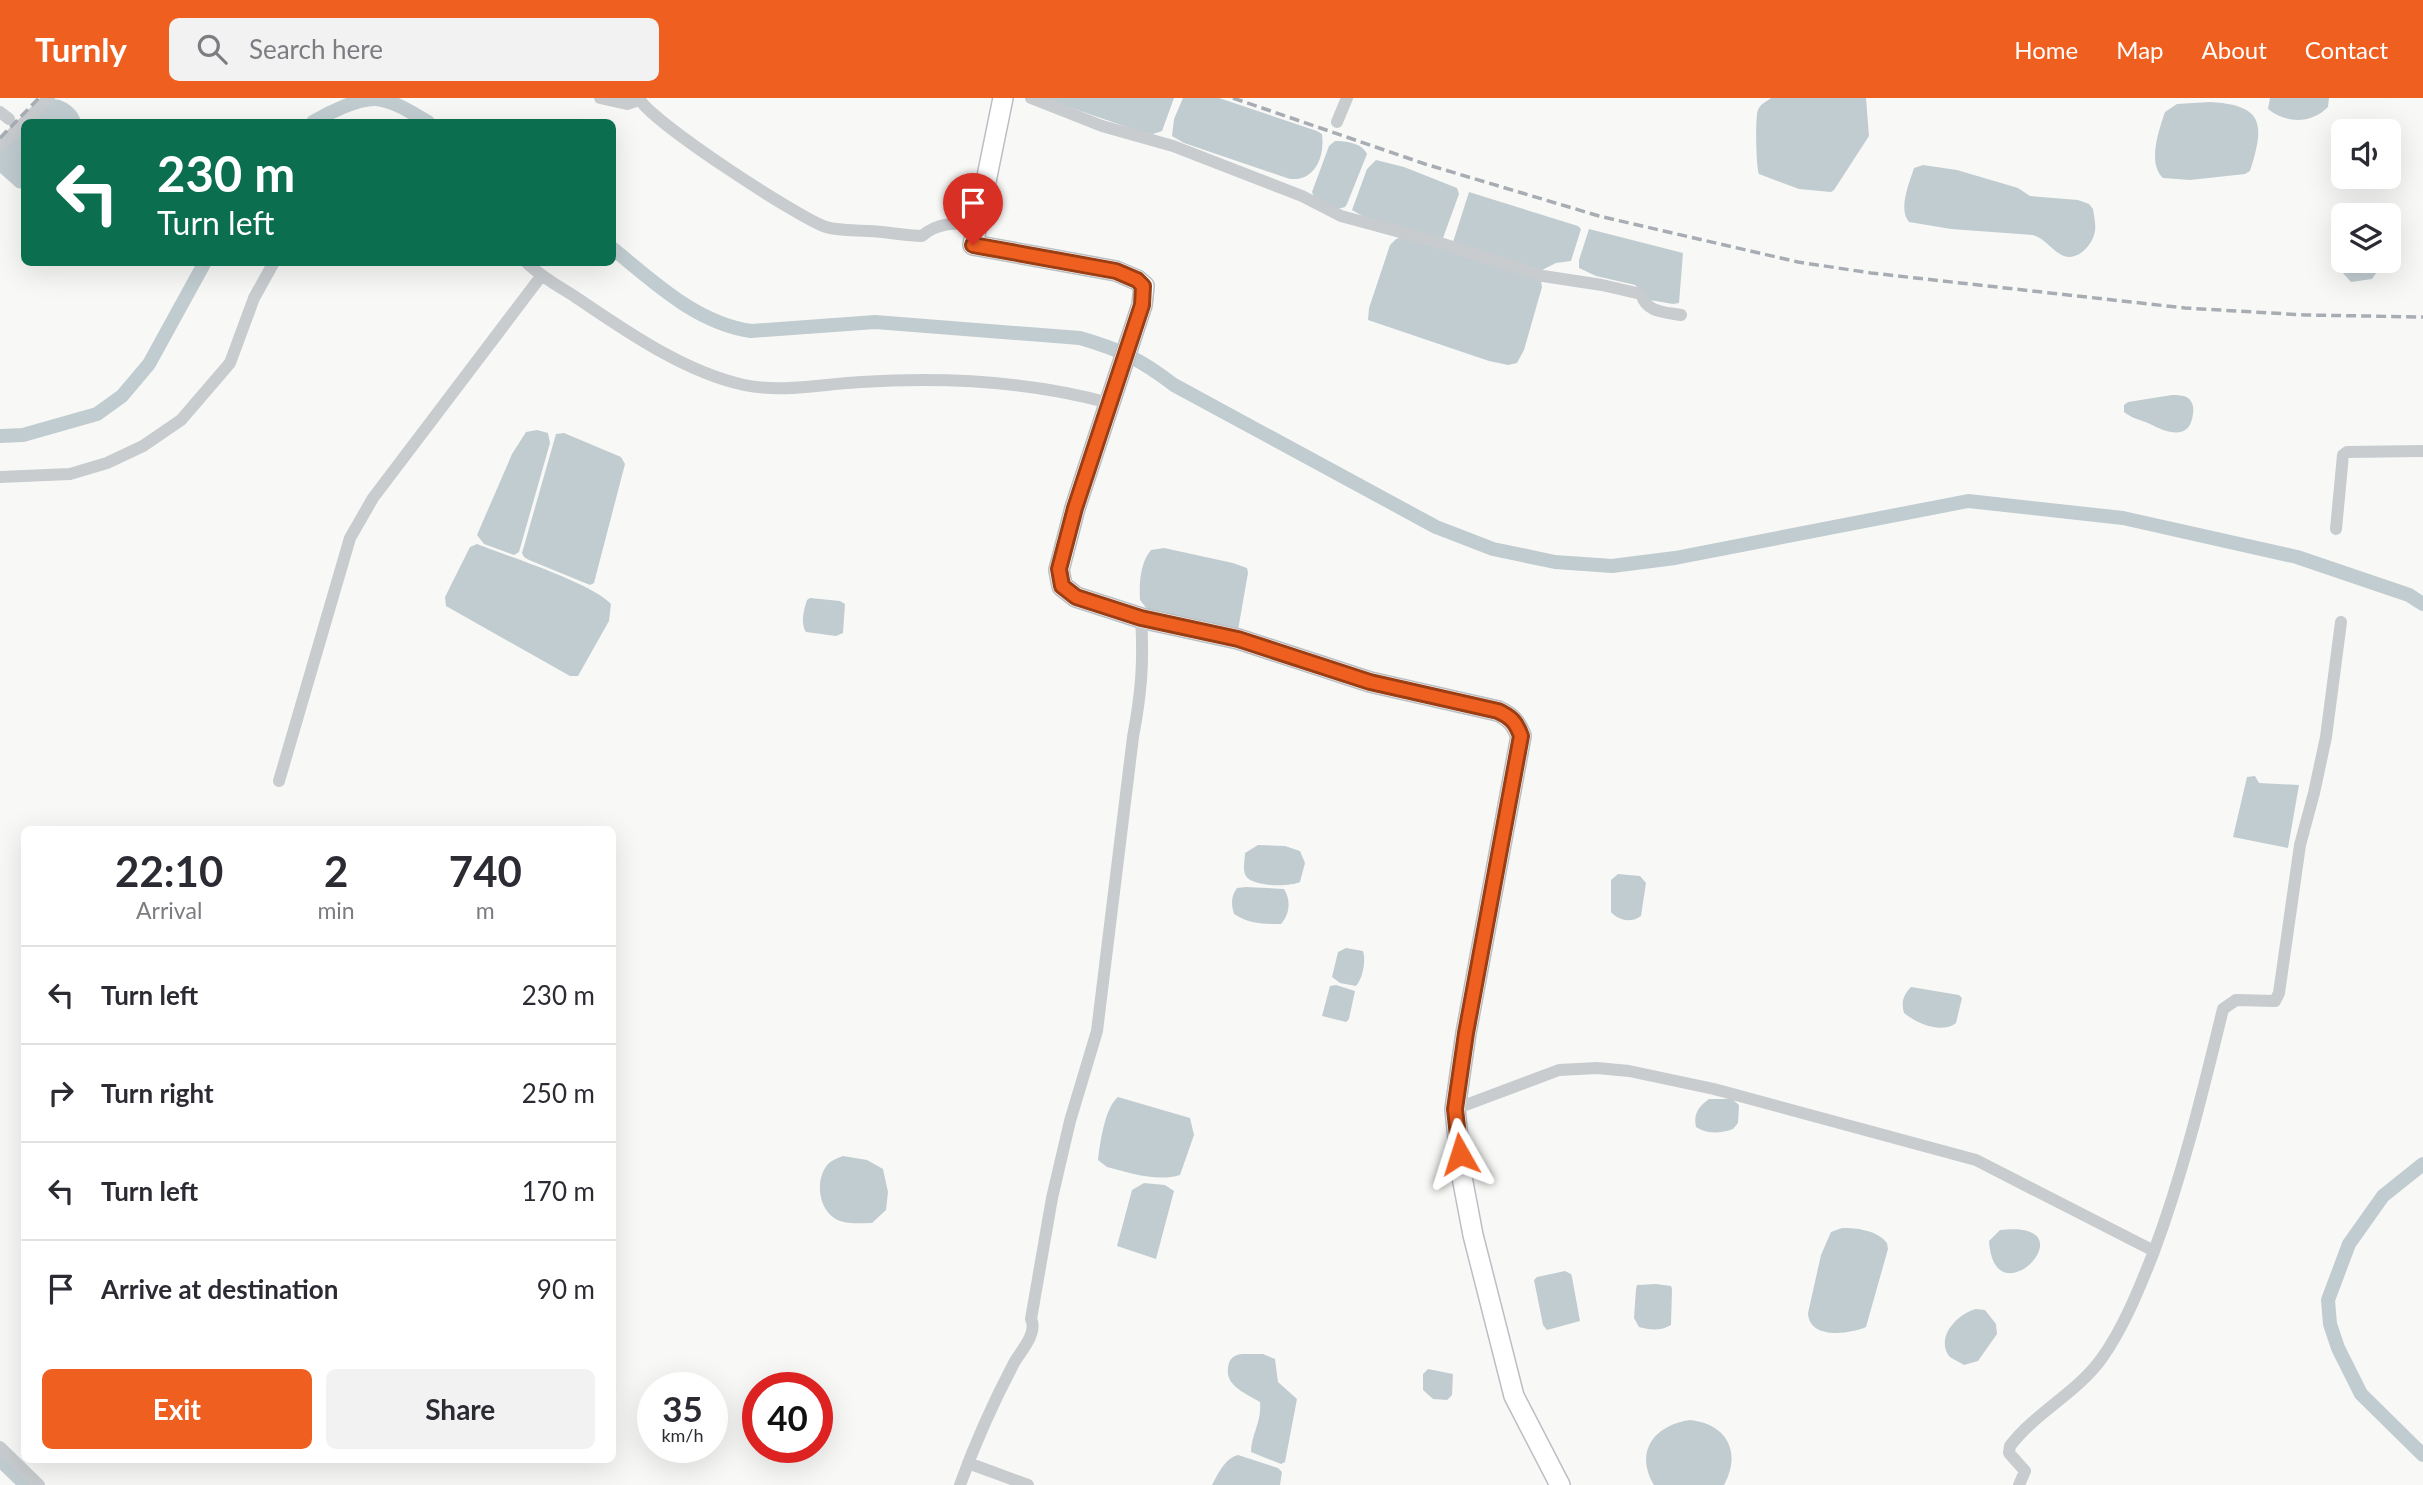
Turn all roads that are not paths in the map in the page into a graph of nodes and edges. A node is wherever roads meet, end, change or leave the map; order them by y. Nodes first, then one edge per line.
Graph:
1 (49, 98) edge
2 (600, 98) edge
3 (1003, 98) edge
4 (1031, 98) edge
5 (1347, 98) edge
6 (639, 99) edge
7 (28, 119) edge
8 (1337, 122) dead end
9 (21, 125) edge
10 (0, 146) edge
11 (976, 224) junction
12 (272, 266) edge
13 (531, 266) edge
14 (542, 275) junction
15 (1682, 315) dead end
16 (1111, 398) junction
17 (2423, 451) edge
18 (0, 477) edge
19 (2336, 529) dead end
20 (1141, 618) junction
21 (2341, 622) dead end
22 (279, 781) dead end
23 (1455, 1109) junction
24 (2154, 1251) junction
25 (0, 1447) edge
26 (968, 1463) junction
27 (40, 1485) edge
28 (960, 1485) edge
29 (1028, 1485) edge
30 (1560, 1485) edge
31 (2019, 1485) edge

1 - 7 street
2 - 6 street
3 - 11 street
4 - 15 street
5 - 8 street
6 - 11 street
9 - 10 street
11 - 16 street
12 - 18 street
13 - 14 street
14 - 16 street
14 - 22 street
16 - 20 street
17 - 19 street
20 - 23 street
20 - 26 street
21 - 24 street
23 - 24 street
23 - 30 street
24 - 31 street
25 - 27 street
26 - 28 street
26 - 29 street

